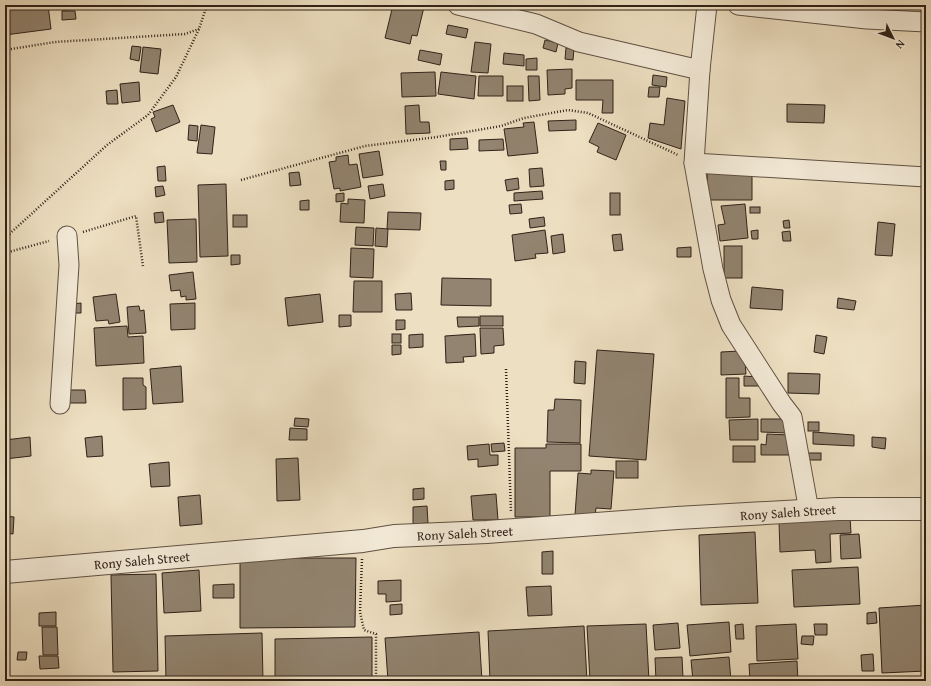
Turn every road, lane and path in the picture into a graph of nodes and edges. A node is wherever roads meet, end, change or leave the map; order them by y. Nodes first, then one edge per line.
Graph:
1 (207, 5) edge
2 (458, 5) edge
3 (707, 5) edge
4 (738, 5) edge
5 (926, 22) edge
6 (198, 29) junction
7 (5, 50) edge
8 (700, 70) junction
9 (694, 163) junction
10 (926, 177) edge
11 (241, 180) dead end
12 (67, 236) junction
13 (5, 238) edge
14 (5, 253) edge
15 (143, 266) dead end
16 (506, 369) dead end
17 (60, 404) dead end
18 (926, 510) edge
19 (809, 511) junction
20 (512, 530) junction
21 (363, 541) junction
22 (5, 572) edge
23 (376, 681) edge

1 - 6 path
2 - 8 street
3 - 8 street
4 - 5 street
6 - 7 path
6 - 13 path
8 - 9 street
9 - 10 street
9 - 11 path
9 - 19 street
12 - 14 path
12 - 15 path
12 - 17 street
16 - 20 path
18 - 19 street, Rony Saleh Street
19 - 20 street, Rony Saleh Street
20 - 21 street, Rony Saleh Street
21 - 22 street, Rony Saleh Street
21 - 23 path

